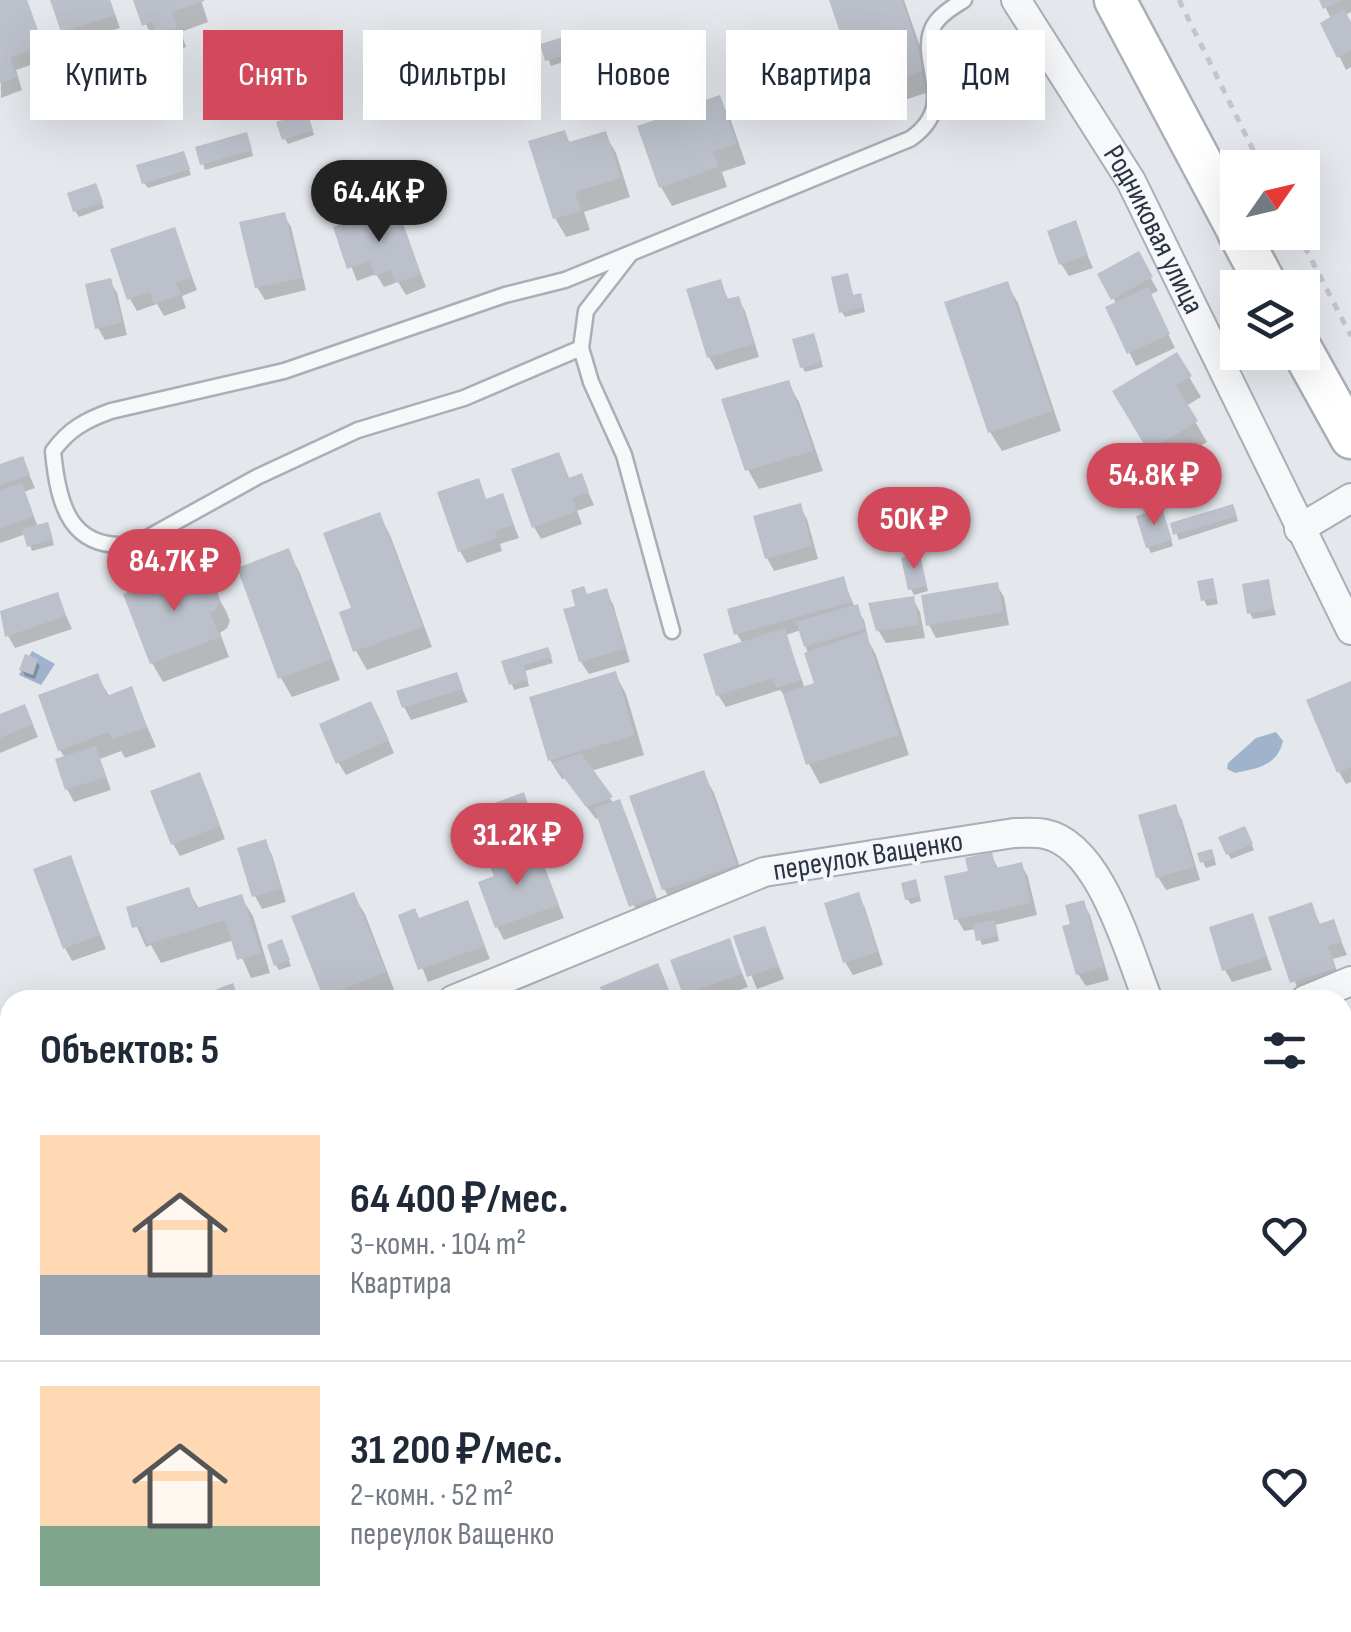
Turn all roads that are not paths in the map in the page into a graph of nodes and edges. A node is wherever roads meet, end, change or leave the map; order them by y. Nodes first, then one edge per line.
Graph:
1 (964, 0) edge
2 (1016, 0) edge
3 (1114, 0) edge
4 (1220, 198) edge
5 (632, 251) junction
6 (580, 348) junction
7 (1313, 370) edge
8 (1351, 438) edge
9 (1351, 498) edge
10 (1299, 529) junction
11 (1351, 630) edge
12 (672, 631) dead end
13 (478, 990) edge
14 (1144, 990) edge

1 - 5 lane
2 - 10 street, Родниковая улица
3 - 4 main road
5 - 6 lane
5 - 6 lane
6 - 12 lane
7 - 8 main road
9 - 10 street
10 - 11 street, Родниковая улица
13 - 14 street, переулок Ващенко

